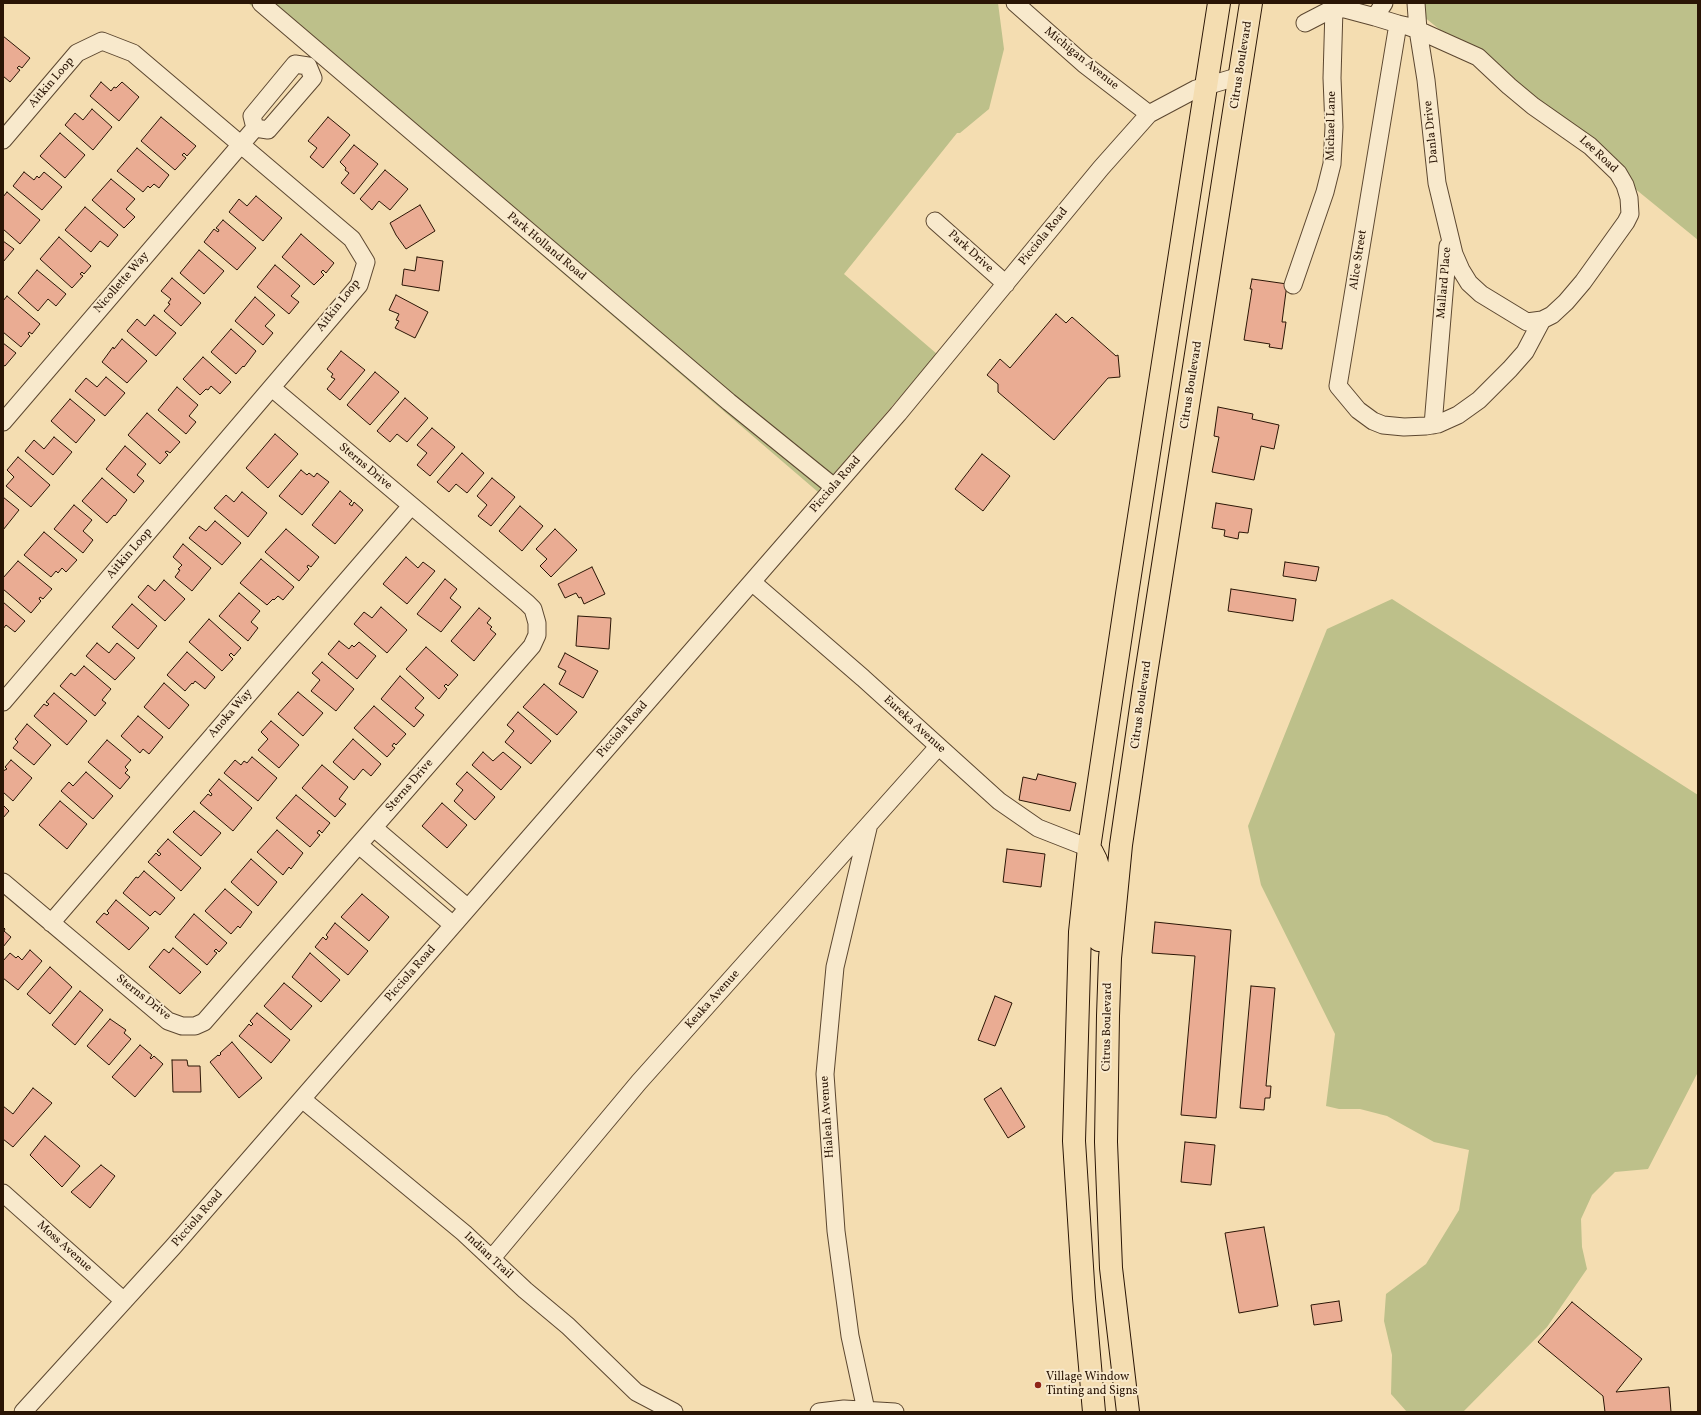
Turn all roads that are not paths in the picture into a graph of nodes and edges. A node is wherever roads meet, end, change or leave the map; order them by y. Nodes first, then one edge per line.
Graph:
1 (261, 3) edge
2 (1014, 3) edge
3 (1220, 3) edge
4 (1251, 3) edge
5 (1416, 3) edge
6 (1334, 8) junction
7 (1380, 10) edge
8 (1305, 23) dead end
9 (1398, 24) junction
10 (1418, 30) junction
11 (320, 53) junction
12 (1240, 76) junction
13 (1207, 86) junction
14 (1149, 114) junction
15 (3, 140) edge
16 (240, 145) junction
17 (935, 220) dead end
18 (1449, 233) junction
19 (1006, 284) junction
20 (1293, 286) dead end
21 (1542, 320) junction
22 (272, 388) junction
23 (3, 422) edge
24 (1433, 425) junction
25 (834, 487) junction
26 (411, 506) junction
27 (752, 582) junction
28 (1117, 660) junction
29 (3, 702) edge
30 (938, 747) junction
31 (869, 826) junction
32 (374, 828) junction
33 (359, 844) junction
34 (1089, 848) junction
35 (1120, 868) junction
36 (3, 882) edge
37 (468, 908) junction
38 (51, 923) junction
39 (453, 925) junction
40 (1107, 1054) junction
41 (302, 1098) junction
42 (3, 1193) edge
43 (1080, 1243) junction
44 (492, 1258) junction
45 (124, 1301) junction
46 (1128, 1408) edge
47 (866, 1410) junction
48 (23, 1412) edge
49 (674, 1412) edge
50 (819, 1412) edge
51 (895, 1412) edge
52 (1094, 1412) edge

1 - 11 street, Park Holland Road
2 - 14 street, Michigan Avenue
3 - 13 highway
4 - 12 highway, Citrus Boulevard
5 - 10 street, Danla Drive
6 - 7 street, Lee Road
6 - 8 street
6 - 20 street, Michael Lane
7 - 9 street, Lee Road
9 - 10 street, Lee Road
9 - 24 street, Alice Street
10 - 18 street, Danla Drive
10 - 21 street, Lee Road
11 - 16 street, Nicollette Way
11 - 25 street, Park Holland Road
12 - 13 street, Picciola Road
12 - 35 highway, Citrus Boulevard
13 - 14 street, Picciola Road
13 - 28 highway
14 - 19 street, Picciola Road
15 - 16 street, Aitkin Loop
16 - 22 street, Aitkin Loop
16 - 23 street, Nicollette Way
17 - 19 street, Park Drive
18 - 21 street, Mallard Place
18 - 24 street, Mallard Place
19 - 25 street, Picciola Road
21 - 24 street, Lee Road
22 - 26 street, Sterns Drive
22 - 29 street, Aitkin Loop
25 - 27 street, Picciola Road
26 - 32 street, Sterns Drive
26 - 38 street, Anoka Way
27 - 30 street, Eureka Avenue
27 - 37 street, Picciola Road
28 - 34 highway
28 - 35 highway
30 - 31 street, Keuka Avenue
30 - 34 street, Eureka Avenue
31 - 44 street, Keuka Avenue
31 - 47 street, Hialeah Avenue
32 - 33 street, Sterns Drive
32 - 37 street
33 - 38 street, Sterns Drive
33 - 39 street
34 - 40 highway
34 - 43 highway
35 - 40 highway, Citrus Boulevard
36 - 38 street, Sterns Drive
37 - 39 street, Picciola Road
39 - 41 street, Picciola Road
40 - 46 highway, Citrus Boulevard
41 - 44 street, Indian Trail
41 - 45 street, Picciola Road
42 - 45 street, Moss Avenue
43 - 46 highway
43 - 52 highway
44 - 49 street, Indian Trail
45 - 48 street, Picciola Road
47 - 50 street
47 - 51 street

